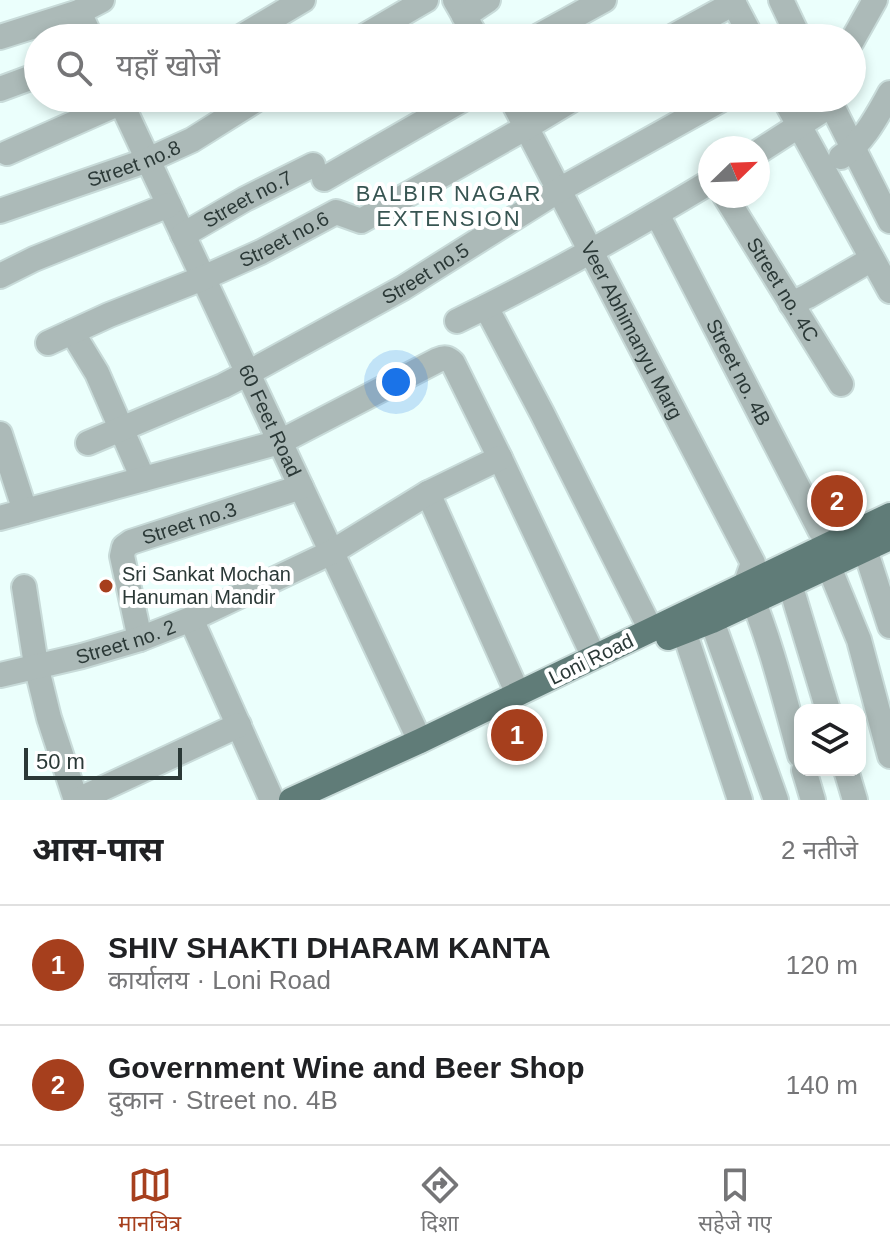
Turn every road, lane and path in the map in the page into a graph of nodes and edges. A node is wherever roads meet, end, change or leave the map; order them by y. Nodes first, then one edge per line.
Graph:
1 (102, 0) edge
2 (303, 0) edge
3 (426, 0) edge
4 (488, 0) edge
5 (604, 0) edge
6 (875, 0) edge
7 (733, 2) edge
8 (459, 8) edge
9 (41, 11) edge
10 (79, 12) junction
11 (85, 24) edge
12 (263, 24) edge
13 (385, 24) edge
14 (560, 24) edge
15 (694, 24) edge
16 (745, 24) edge
17 (862, 24) edge
18 (0, 37) edge
19 (24, 80) edge
20 (0, 89) edge
21 (890, 93) edge
22 (98, 112) edge
23 (129, 112) edge
24 (237, 112) edge
25 (437, 112) edge
26 (519, 112) edge
27 (552, 112) edge
28 (699, 112) edge
29 (791, 112) edge
30 (817, 112) edge
31 (835, 112) edge
32 (527, 127) junction
33 (798, 127) junction
34 (770, 144) edge
35 (853, 149) junction
36 (7, 153) dead end
37 (148, 160) junction
38 (822, 169) junction
39 (698, 189) edge
40 (559, 190) junction
41 (169, 205) junction
42 (732, 208) edge
43 (0, 211) edge
44 (657, 214) junction
45 (890, 221) edge
46 (183, 235) junction
47 (592, 251) junction
48 (872, 259) junction
49 (0, 276) edge
50 (203, 278) junction
51 (890, 291) edge
52 (791, 304) junction
53 (486, 307) junction
54 (457, 321) dead end
55 (72, 332) junction
56 (48, 343) dead end
57 (248, 373) junction
58 (841, 384) dead end
59 (122, 428) junction
60 (0, 434) edge
61 (280, 442) junction
62 (88, 443) dead end
63 (500, 458) junction
64 (143, 479) junction
65 (301, 487) junction
66 (428, 493) junction
67 (25, 511) junction
68 (890, 515) edge
69 (0, 518) edge
70 (820, 530) dead end
71 (890, 538) edge
72 (865, 549) junction
73 (332, 552) junction
74 (829, 567) junction
75 (751, 582) junction
76 (790, 584) junction
77 (24, 587) dead end
78 (191, 619) junction
79 (712, 621) junction
80 (890, 626) edge
81 (651, 630) junction
82 (684, 631) junction
83 (140, 639) junction
84 (594, 657) junction
85 (36, 665) junction
86 (0, 675) edge
87 (518, 694) junction
88 (826, 704) edge
89 (239, 725) junction
90 (794, 734) edge
91 (420, 741) junction
92 (890, 756) edge
93 (806, 776) edge
94 (848, 776) edge
95 (77, 800) edge
96 (272, 800) edge
97 (291, 800) edge
98 (330, 800) edge
99 (740, 800) edge
100 (776, 800) edge
101 (813, 800) edge
102 (855, 800) edge

1 - 10 street
2 - 12 street
3 - 13 street
4 - 8 street
5 - 14 street
6 - 17 street
7 - 15 street
7 - 16 street
9 - 10 street
9 - 18 street
10 - 11 street
19 - 20 street
21 - 35 street
22 - 36 street
23 - 37 street, 60 Feet Road
24 - 37 street, Street no.8
25 - 46 street, Street no.7
26 - 32 street, Veer Abhimanyu Marg
27 - 32 street, Street no.6
28 - 40 street, Street no.5
29 - 33 street
30 - 33 street
31 - 35 street
32 - 40 street, Veer Abhimanyu Marg
32 - 50 street, Street no.6
33 - 34 street
33 - 38 street
35 - 38 street
35 - 45 street
37 - 41 street, 60 Feet Road
37 - 43 street, Street no.8
38 - 48 street
39 - 44 street
40 - 47 street, Veer Abhimanyu Marg
40 - 57 street, Street no.5
41 - 46 street, 60 Feet Road
41 - 49 street
42 - 52 street, Street no. 4C
44 - 47 street
44 - 70 street, Street no. 4B
46 - 50 street, 60 Feet Road
47 - 53 street
47 - 75 street, Veer Abhimanyu Marg
48 - 51 street
48 - 52 street
50 - 55 street, Street no.6
50 - 57 street, 60 Feet Road
52 - 58 street, Street no. 4C
53 - 54 street
53 - 81 street
55 - 56 street, Street no.6
55 - 59 street
57 - 59 street, Street no.5
57 - 61 street, 60 Feet Road
59 - 62 street, Street no.5
59 - 64 street
60 - 67 street
61 - 63 street
61 - 64 street
61 - 65 street, 60 Feet Road
63 - 66 street, Street no. 2
63 - 84 street
64 - 67 street
65 - 73 street, 60 Feet Road
65 - 83 street, Street no.3
66 - 73 street, Street no. 2
66 - 87 street
67 - 69 street
68 - 75 highway, Loni Road
71 - 72 highway, Loni Road
72 - 74 highway, Loni Road
72 - 80 street
73 - 78 street, Street no. 2
73 - 91 street, 60 Feet Road
74 - 76 highway, Loni Road
74 - 92 street
75 - 76 highway, Loni Road
75 - 79 highway, Loni Road
75 - 81 highway, Loni Road
75 - 90 street, Veer Abhimanyu Marg
76 - 88 street
77 - 85 street
78 - 83 street, Street no. 2
78 - 89 street
79 - 82 highway, Loni Road
79 - 100 street
81 - 84 highway, Loni Road
82 - 98 highway, Loni Road
82 - 99 street
83 - 85 street, Street no. 2
84 - 87 highway, Loni Road
85 - 86 street, Street no. 2
85 - 95 street
87 - 91 highway, Loni Road
89 - 95 street
89 - 96 street
91 - 97 highway, Loni Road
93 - 101 street
94 - 102 street

